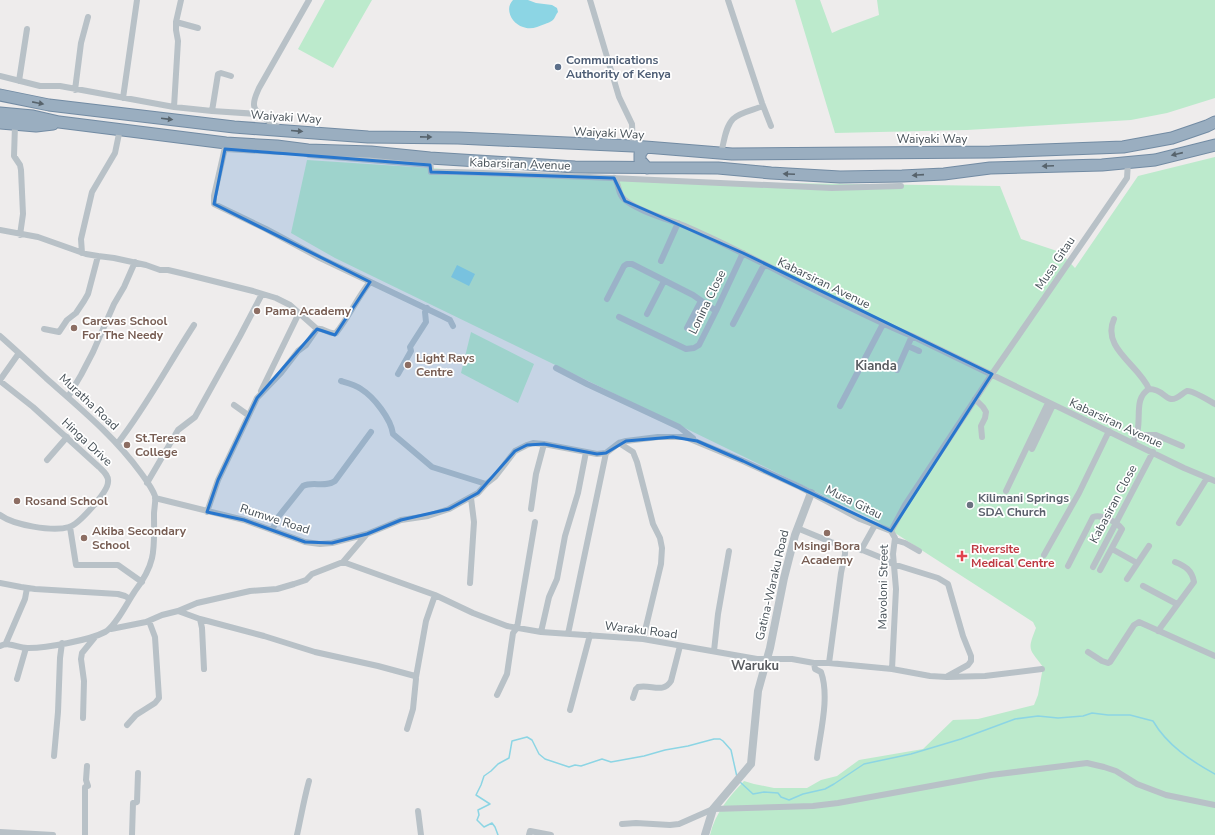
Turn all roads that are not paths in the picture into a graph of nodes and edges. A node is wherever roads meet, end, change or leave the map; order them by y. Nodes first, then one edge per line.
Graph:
1 (137, 0) edge
2 (181, 0) edge
3 (308, 0) edge
4 (590, 0) edge
5 (728, 0) edge
6 (88, 17) dead end
7 (176, 22) junction
8 (198, 28) dead end
9 (27, 30) dead end
10 (0, 76) edge
11 (231, 76) dead end
12 (19, 81) junction
13 (75, 90) junction
14 (0, 96) edge
15 (123, 98) junction
16 (763, 106) junction
17 (174, 107) junction
18 (212, 111) junction
19 (0, 113) edge
20 (258, 114) junction
21 (59, 122) junction
22 (1215, 122) edge
23 (0, 123) edge
24 (15, 124) junction
25 (771, 126) dead end
26 (120, 129) junction
27 (280, 129) junction
28 (1215, 145) edge
29 (225, 146) junction
30 (633, 146) junction
31 (645, 147) junction
32 (723, 153) junction
33 (1128, 162) junction
34 (647, 168) junction
35 (725, 169) junction
36 (614, 173) junction
37 (900, 186) dead end
38 (678, 223) junction
39 (0, 230) edge
40 (20, 235) junction
41 (82, 252) junction
42 (743, 253) junction
43 (98, 256) junction
44 (661, 261) dead end
45 (134, 262) junction
46 (764, 265) junction
47 (664, 281) junction
48 (370, 282) junction
49 (262, 294) junction
50 (608, 299) dead end
51 (701, 301) junction
52 (426, 308) junction
53 (716, 311) junction
54 (299, 313) junction
55 (647, 314) dead end
56 (619, 317) dead end
57 (1114, 319) dead end
58 (733, 324) dead end
59 (883, 324) junction
60 (194, 325) dead end
61 (453, 326) dead end
62 (687, 328) dead end
63 (44, 329) dead end
64 (317, 329) junction
65 (0, 336) edge
66 (912, 336) junction
67 (908, 346) junction
68 (918, 351) dead end
69 (19, 353) junction
70 (556, 368) dead end
71 (897, 370) dead end
72 (398, 374) dead end
73 (992, 374) junction
74 (0, 381) edge
75 (341, 381) dead end
76 (1149, 389) junction
77 (259, 394) junction
78 (68, 397) junction
79 (975, 399) junction
80 (1051, 404) junction
81 (1215, 404) edge
82 (234, 405) dead end
83 (840, 406) dead end
84 (248, 415) junction
85 (1109, 431) junction
86 (371, 432) dead end
87 (1137, 435) junction
88 (67, 437) junction
89 (982, 437) dead end
90 (697, 441) junction
91 (1133, 442) junction
92 (117, 444) junction
93 (544, 444) junction
94 (619, 444) junction
95 (1182, 446) dead end
96 (1032, 449) dead end
97 (586, 452) junction
98 (1153, 452) junction
99 (606, 453) junction
100 (47, 460) dead end
101 (1207, 478) junction
102 (1215, 481) edge
103 (147, 483) junction
104 (486, 484) junction
105 (1006, 491) dead end
106 (811, 493) junction
107 (155, 498) junction
108 (471, 498) junction
109 (531, 509) dead end
110 (207, 512) junction
111 (0, 515) edge
112 (535, 522) dead end
113 (1116, 523) junction
114 (1179, 523) dead end
115 (875, 525) junction
116 (70, 527) junction
117 (798, 528) junction
118 (272, 530) junction
119 (891, 531) junction
120 (367, 534) junction
121 (895, 540) junction
122 (1149, 546) dead end
123 (845, 547) junction
124 (1112, 549) junction
125 (861, 550) junction
126 (730, 551) dead end
127 (919, 551) dead end
128 (1044, 555) dead end
129 (343, 562) junction
130 (1175, 562) dead end
131 (1137, 563) junction
132 (893, 564) junction
133 (1068, 566) dead end
134 (1093, 567) dead end
135 (1100, 570) dead end
136 (1127, 579) dead end
137 (142, 582) junction
138 (0, 583) edge
139 (470, 583) dead end
140 (1143, 586) dead end
141 (27, 588) junction
142 (435, 595) junction
143 (130, 599) junction
144 (1176, 606) junction
145 (178, 611) junction
146 (200, 619) junction
147 (149, 621) junction
148 (517, 628) junction
149 (111, 629) junction
150 (1158, 631) junction
151 (541, 632) junction
152 (568, 634) junction
153 (590, 635) junction
154 (95, 637) junction
155 (643, 639) junction
156 (6, 643) junction
157 (62, 644) junction
158 (0, 646) edge
159 (680, 646) junction
160 (26, 648) junction
161 (714, 651) junction
162 (1088, 652) dead end
163 (1215, 656) edge
164 (766, 658) junction
165 (814, 663) junction
166 (829, 663) junction
167 (204, 669) dead end
168 (892, 669) junction
169 (1042, 669) dead end
170 (416, 677) junction
171 (947, 677) junction
172 (17, 679) dead end
173 (497, 696) dead end
174 (633, 698) dead end
175 (570, 710) dead end
176 (83, 718) dead end
177 (127, 725) dead end
178 (407, 729) dead end
179 (54, 756) dead end
180 (817, 758) dead end
181 (87, 766) dead end
182 (138, 773) dead end
183 (309, 781) dead end
184 (1215, 805) edge
185 (713, 809) junction
186 (418, 811) dead end
187 (622, 824) dead end
188 (0, 832) edge
189 (13, 834) edge
190 (52, 835) edge
191 (85, 835) edge
192 (132, 835) edge
193 (297, 835) edge
194 (421, 835) edge
195 (529, 835) edge
196 (551, 835) edge
197 (705, 835) edge

1 - 15 street
2 - 7 street
3 - 20 street
4 - 30 street
5 - 16 street
6 - 13 street
7 - 8 street
7 - 17 street
9 - 12 street
10 - 12 street
11 - 18 street
12 - 13 street
13 - 15 street
14 -> 27 highway, Waiyaki Way
15 - 17 street
16 - 25 street
16 - 32 street
17 - 18 street
18 - 20 street
19 - 21 highway
20 - 27 street
21 - 24 highway
21 - 26 highway
22 - 32 highway, Waiyaki Way
23 - 24 highway
24 - 40 street
26 - 29 highway
26 - 41 street
27 -> 30 highway, Waiyaki Way
28 -> 33 highway
29 - 36 highway
29 - 48 street
30 - 31 highway, Waiyaki Way
31 - 32 highway, Waiyaki Way
31 - 34 highway
32 - 35 highway
33 -> 35 highway
33 - 73 street, Musa Gitau
34 - 35 highway
34 - 36 highway
36 - 37 street
36 - 38 street, Kabarsiran Avenue
38 - 42 street, Kabarsiran Avenue
38 - 44 street
39 - 40 street
40 - 41 street
41 - 43 street
42 - 46 street, Kabarsiran Avenue
42 - 53 street, Lonina Close
43 - 45 street
43 - 63 street
45 - 49 street
45 - 78 street
46 - 58 street
46 - 59 street, Kabarsiran Avenue
47 - 50 street
47 - 51 street
47 - 55 street
48 - 52 street
48 - 64 street
49 - 54 street
49 - 103 street
51 - 53 street
51 - 62 street
52 - 61 street
52 - 72 street
53 - 56 street, Lonina Close
54 - 64 street
54 - 77 street
57 - 76 street
59 - 66 street, Kabarsiran Avenue
59 - 83 street
60 - 92 street
64 - 77 street
65 - 69 street, Muratha Road
66 - 67 street
66 - 73 street, Kabarsiran Avenue
67 - 68 street
67 - 71 street
69 - 74 street, Hinga Drive
69 - 78 street, Muratha Road
70 - 90 street
73 - 79 street, Musa Gitau
73 - 80 street, Kabarsiran Avenue
74 - 88 street, Hinga Drive
75 - 104 street
76 - 81 street
76 - 87 street
77 - 84 street
78 - 92 street, Muratha Road
79 - 89 street
79 - 119 street, Musa Gitau
80 - 85 street, Kabarsiran Avenue
80 - 96 street
80 - 105 street
82 - 84 street
84 - 110 street
85 - 91 street, Kabarsiran Avenue
85 - 128 street
86 - 118 street
87 - 91 street
87 - 95 street
88 - 100 street
88 - 116 street, Hinga Drive
90 - 94 street, Musa Gitau
90 - 106 street, Musa Gitau
91 - 98 street, Kabarsiran Avenue
92 - 103 street, Muratha Road
93 - 97 street
93 - 104 street
93 - 109 street
94 - 99 street, Musa Gitau
94 - 155 street
97 - 99 street
97 - 151 street
98 - 101 street, Kabarsiran Avenue
98 - 113 street, Kabasiran Close
99 - 152 street
101 - 102 street, Kabarsiran Avenue
101 - 114 street
103 - 107 street, Muratha Road
104 - 108 street, Rumwe Road
106 - 115 street, Musa Gitau
106 - 117 street, Gatina-Waraku Road
107 - 110 street, Rumwe Road
107 - 137 street
108 - 120 street, Rumwe Road
108 - 139 street
110 - 118 street, Rumwe Road
111 - 116 street
112 - 148 street
113 - 124 street
113 - 133 street
113 - 134 street, Kabasiran Close
115 - 119 street, Musa Gitau
115 - 125 street
116 - 137 street
117 - 123 street
117 - 164 street, Gatina-Waraku Road
118 - 120 street, Rumwe Road
119 - 121 street, Mavoloni Street
120 - 129 street
121 - 127 street
121 - 132 street, Mavoloni Street
122 - 131 street
123 - 125 street
123 - 166 street
124 - 131 street
124 - 135 street
125 - 132 street
126 - 161 street
129 - 142 street, Waraku Road
129 - 145 street
130 - 144 street
131 - 136 street
132 - 168 street, Mavoloni Street
132 - 171 street
137 - 143 street
138 - 141 street
140 - 144 street
141 - 143 street
141 - 156 street
142 - 148 street, Waraku Road
142 - 170 street
143 - 149 street
144 - 150 street
145 - 146 street
145 - 147 street
146 - 167 street
146 - 170 street
147 - 149 street
147 - 177 street
148 - 151 street, Waraku Road
148 - 173 street
149 - 154 street
150 - 162 street
150 - 163 street
151 - 152 street, Waraku Road
152 - 153 street, Waraku Road
153 - 155 street, Waraku Road
153 - 175 street
154 - 157 street
154 - 176 street
155 - 159 street, Waraku Road
156 - 158 street
156 - 160 street
157 - 160 street
157 - 179 street
159 - 161 street, Waraku Road
159 - 174 street
160 - 172 street
161 - 164 street, Waraku Road
164 - 165 street, Waraku Road
164 - 185 street, Gatina-Waraku Road
165 - 166 street, Waraku Road
165 - 180 street
166 - 168 street, Waraku Road
168 - 171 street, Waraku Road
169 - 171 street, Waraku Road
170 - 178 street
181 - 191 street
182 - 192 street
183 - 193 street
184 - 185 street
185 - 187 street
185 - 197 street, Gatina-Waraku Road
186 - 194 street
188 - 189 street
189 - 190 street
195 - 196 street

